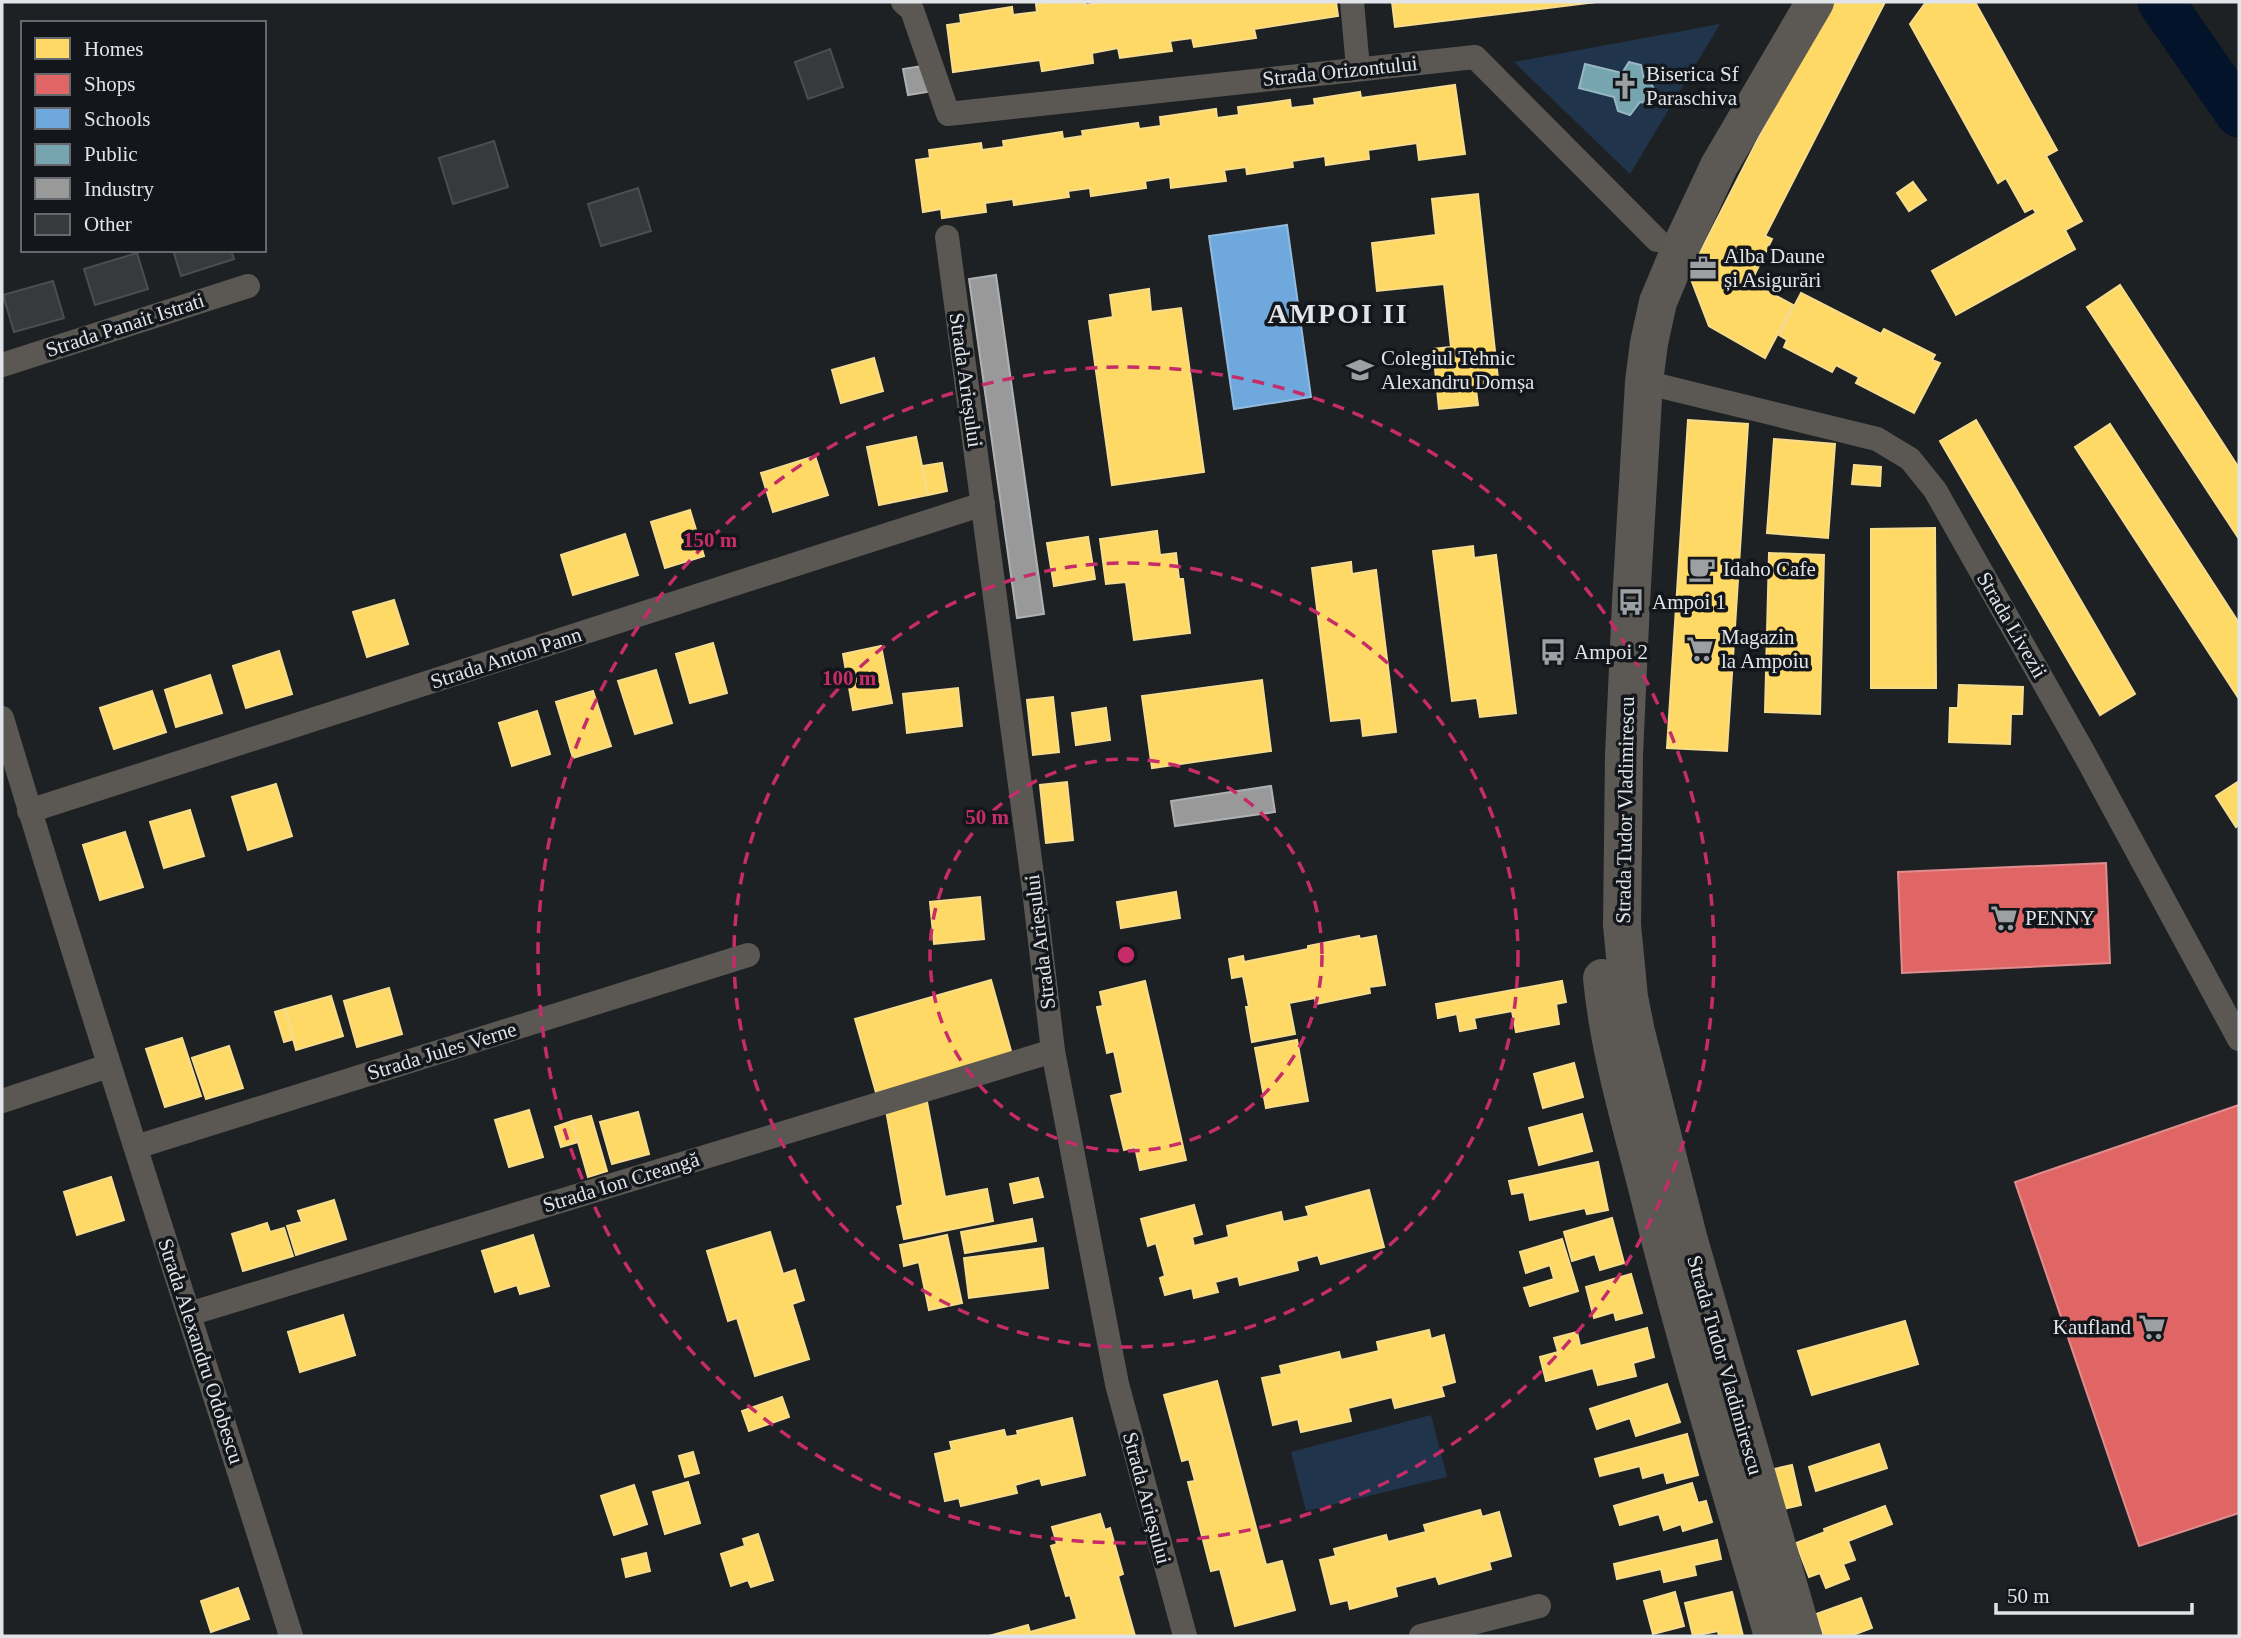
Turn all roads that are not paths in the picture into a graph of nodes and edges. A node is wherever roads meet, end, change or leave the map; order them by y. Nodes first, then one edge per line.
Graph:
1 (904, 2) edge
2 (1352, 2) edge
3 (1789, 2) edge
4 (1815, 2) edge
5 (1358, 68) junction
6 (947, 237) dead end
7 (1657, 240) junction
8 (248, 286) dead end
9 (2, 365) edge
10 (1644, 382) junction
11 (983, 504) junction
12 (2, 718) edge
13 (29, 811) junction
14 (748, 954) dead end
15 (2239, 1039) edge
16 (1053, 1051) junction
17 (108, 1066) junction
18 (2, 1101) edge
19 (136, 1147) junction
20 (189, 1314) junction
21 (1539, 1606) dead end
22 (291, 1636) edge
23 (1185, 1636) edge
24 (1421, 1636) edge
25 (1773, 1636) edge
26 (1803, 1636) edge

1 - 5 street, Strada Orizontului
2 - 5 street
3 - 7 main road, Strada Tudor Vladimirescu
4 - 10 main road, Strada Tudor Vladimirescu
5 - 7 street, Strada Orizontului
6 - 11 street, Strada Arieșului
7 - 25 main road, Strada Tudor Vladimirescu
8 - 9 street, Strada Panait Istrati
10 - 15 street, Strada Livezii
10 - 26 main road, Strada Tudor Vladimirescu
11 - 13 street, Strada Anton Pann
11 - 16 street, Strada Arieșului
12 - 13 street, Strada Alexandru Odobescu
13 - 17 street, Strada Alexandru Odobescu
14 - 19 street, Strada Jules Verne
16 - 20 street, Strada Ion Creangă
16 - 23 street, Strada Arieșului
17 - 18 street
17 - 19 street, Strada Alexandru Odobescu
19 - 20 street, Strada Alexandru Odobescu
20 - 22 street, Strada Alexandru Odobescu
21 - 24 street

